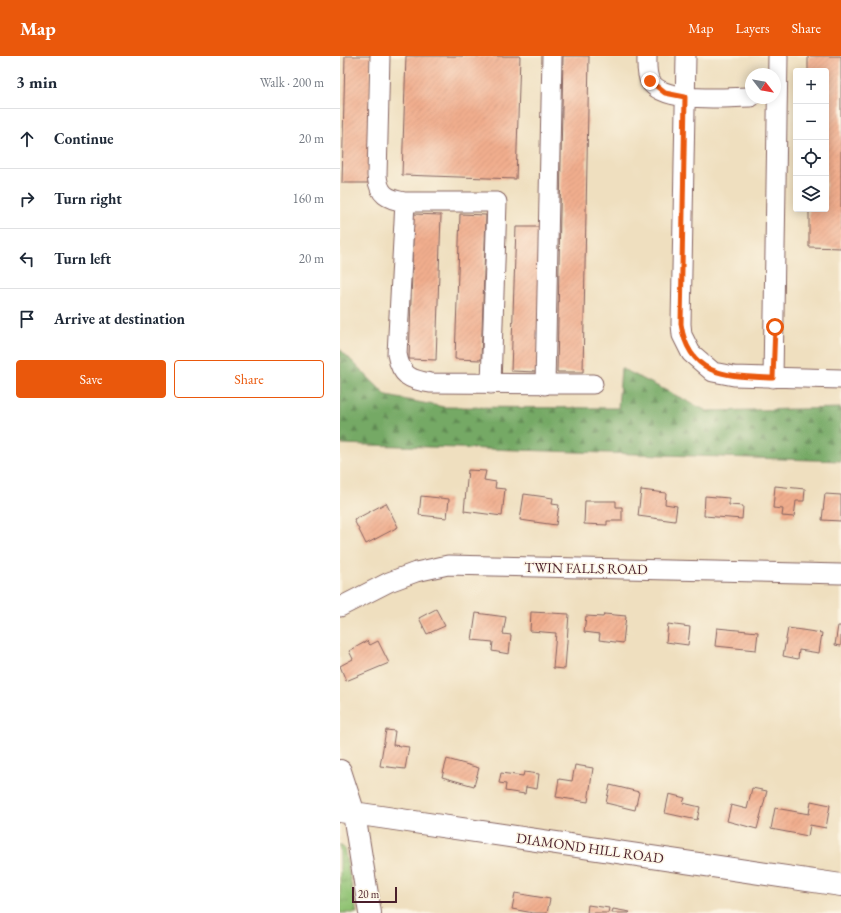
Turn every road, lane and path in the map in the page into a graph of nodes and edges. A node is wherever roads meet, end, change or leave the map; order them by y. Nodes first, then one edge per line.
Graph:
1 (380, 56) edge
2 (552, 56) edge
3 (647, 56) edge
4 (686, 56) edge
5 (778, 56) edge
6 (777, 68) edge
7 (685, 97) junction
8 (745, 97) edge
9 (776, 104) edge
10 (405, 202) junction
11 (773, 378) junction
12 (841, 379) edge
13 (491, 384) junction
14 (593, 384) dead end
15 (545, 385) junction
16 (841, 574) edge
17 (340, 607) edge
18 (340, 771) edge
19 (347, 812) edge
20 (841, 885) edge
21 (370, 913) edge

1 - 10 street
2 - 15 street
3 - 7 street
4 - 7 street
5 - 6 street
7 - 8 street
7 - 11 street
9 - 11 street
10 - 13 street
10 - 13 street
11 - 12 street
13 - 15 street
14 - 15 street
16 - 17 street, TWIN FALLS ROAD
18 - 19 main road
19 - 20 main road, DIAMOND HILL ROAD
19 - 21 main road

